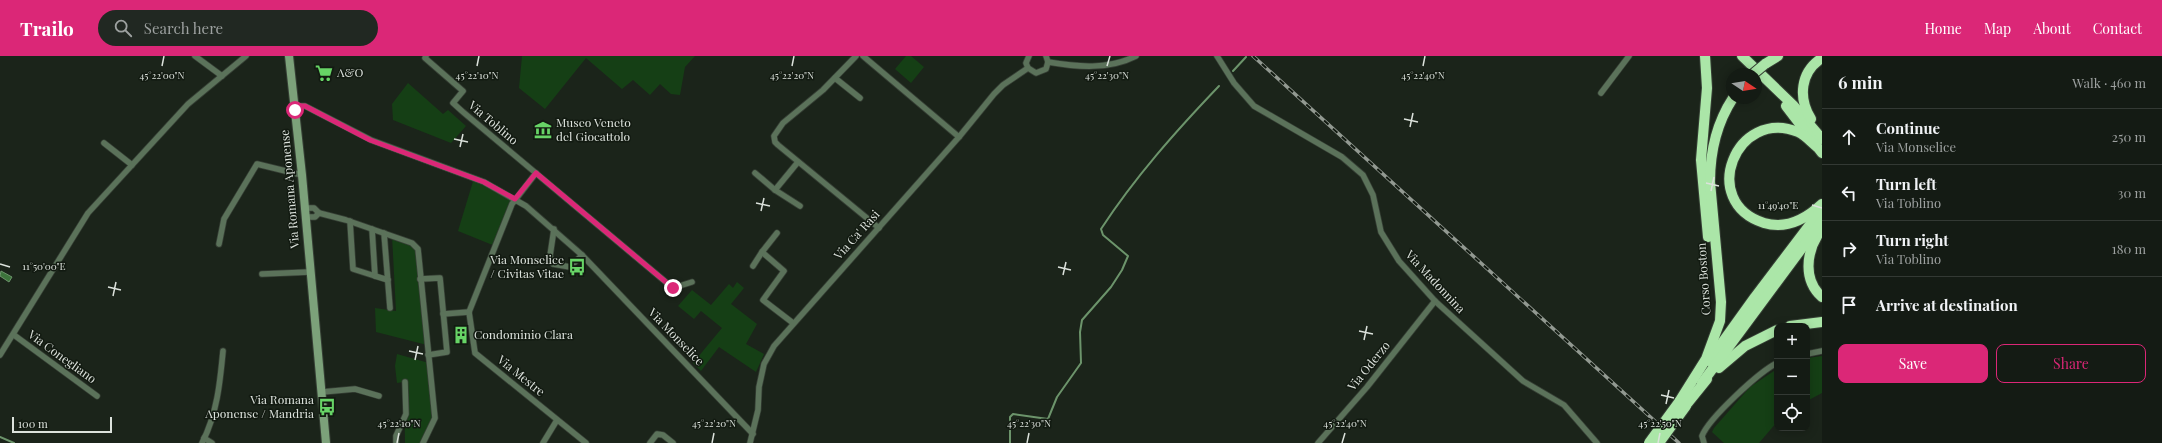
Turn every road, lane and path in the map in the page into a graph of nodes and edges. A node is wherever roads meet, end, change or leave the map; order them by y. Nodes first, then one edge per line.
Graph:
1 (195, 56) edge
2 (246, 56) edge
3 (289, 56) edge
4 (426, 56) edge
5 (856, 56) edge
6 (863, 56) edge
7 (1027, 56) edge
8 (1046, 56) edge
9 (1136, 56) edge
10 (1217, 56) edge
11 (1629, 56) edge
12 (1705, 56) edge
13 (1742, 56) edge
14 (1778, 56) edge
15 (1822, 58) edge
16 (1048, 62) junction
17 (1028, 68) junction
18 (1760, 68) edge
19 (222, 76) junction
20 (835, 78) junction
21 (1601, 93) dead end
22 (860, 98) dead end
23 (1730, 104) edge
24 (295, 106) junction
25 (959, 137) junction
26 (104, 143) dead end
27 (1821, 144) edge
28 (798, 162) junction
29 (132, 165) junction
30 (536, 173) junction
31 (756, 174) dead end
32 (302, 175) junction
33 (775, 190) junction
34 (515, 199) junction
35 (1822, 204) edge
36 (800, 206) dead end
37 (304, 208) junction
38 (1822, 209) edge
39 (319, 213) junction
40 (305, 218) junction
41 (350, 221) junction
42 (1822, 221) edge
43 (879, 228) junction
44 (1822, 228) edge
45 (372, 229) junction
46 (554, 230) junction
47 (384, 233) junction
48 (777, 233) dead end
49 (219, 244) dead end
50 (762, 252) junction
51 (582, 255) junction
52 (753, 266) dead end
53 (1718, 267) junction
54 (310, 272) junction
55 (262, 274) dead end
56 (375, 276) junction
57 (420, 279) junction
58 (388, 280) junction
59 (692, 282) dead end
60 (1822, 297) edge
61 (1435, 301) junction
62 (390, 308) dead end
63 (469, 312) junction
64 (443, 314) junction
65 (1822, 322) edge
66 (793, 323) junction
67 (1810, 324) edge
68 (1774, 332) edge
69 (14, 335) junction
70 (223, 351) dead end
71 (1822, 351) edge
72 (1810, 353) edge
73 (0, 355) edge
74 (428, 355) junction
75 (1774, 366) edge
76 (404, 382) dead end
77 (1702, 383) junction
78 (322, 392) junction
79 (1687, 392) junction
80 (97, 396) dead end
81 (379, 396) dead end
82 (1683, 404) junction
83 (557, 420) junction
84 (752, 434) junction
85 (203, 441) edge
86 (212, 443) edge
87 (326, 443) edge
88 (396, 443) edge
89 (423, 443) edge
90 (543, 443) edge
91 (586, 443) edge
92 (650, 443) edge
93 (673, 443) edge
94 (750, 443) edge
95 (1318, 443) edge
96 (1597, 443) edge
97 (1649, 443) edge
98 (1659, 443) edge
99 (1704, 443) edge

1 - 19 street
2 - 19 street
3 - 24 street, Via Romana Aponense
4 - 30 street, Via Toblino
5 - 20 street
6 - 25 street
7 - 17 street
8 - 16 street
9 - 16 street
10 - 61 street, Via Madonnina
11 - 21 street
12 - 53 highway
13 - 27 highway
14 - 18 highway, bridge
15 - 27 highway
16 - 17 street
17 - 25 street, Via Ca' Rasi
19 - 29 street
20 - 22 street
20 - 28 street
23 - 53 highway, Corso Boston
24 - 32 street, Via Romana Aponense
24 - 34 street, Via Monselice
25 - 43 street, Via Ca' Rasi
26 - 29 street
27 - 35 highway
28 - 33 street
28 - 43 street
29 - 69 street
30 - 34 street
30 - 59 street, Via Toblino
31 - 33 street
32 - 37 street, Via Romana Aponense
32 - 49 street
33 - 36 street
34 - 46 street, Via Monselice
34 - 63 street, Via Mestre
37 - 39 street
37 - 40 street, Via Romana Aponense
38 - 79 highway
39 - 40 street
39 - 41 street
40 - 54 street, Via Romana Aponense
41 - 45 street
41 - 56 street
42 - 77 highway
43 - 66 street, Via Ca' Rasi
44 - 60 highway
45 - 47 street
45 - 56 street
46 - 51 street, Via Monselice
46 - 51 street
47 - 57 street
47 - 58 street
48 - 50 street
50 - 52 street
50 - 66 street
51 - 84 street, Via Monselice
53 - 79 highway, Corso Boston
54 - 55 street
54 - 78 street, Via Romana Aponense
56 - 58 street
57 - 64 street
57 - 74 street
58 - 62 street
61 - 95 street, Via Oderzo
61 - 96 street, Via Madonnina
63 - 64 street
63 - 83 street, Via Mestre
64 - 74 street
65 - 67 highway
66 - 84 street, Via Ca' Rasi
68 - 77 highway, Corso Boston
69 - 73 street
69 - 80 street, Via Conegliano
70 - 85 street
71 - 72 street
74 - 89 street
75 - 99 street
76 - 88 street
77 - 82 highway, Corso Boston
78 - 81 street
78 - 87 street, Via Romana Aponense
79 - 82 highway, Corso Boston
82 - 97 highway, Corso Boston, bridge
82 - 98 highway, Corso Boston, bridge
83 - 90 street
83 - 91 street, Via Mestre
84 - 94 street, Via Ca' Rasi
85 - 86 street
92 - 93 street

